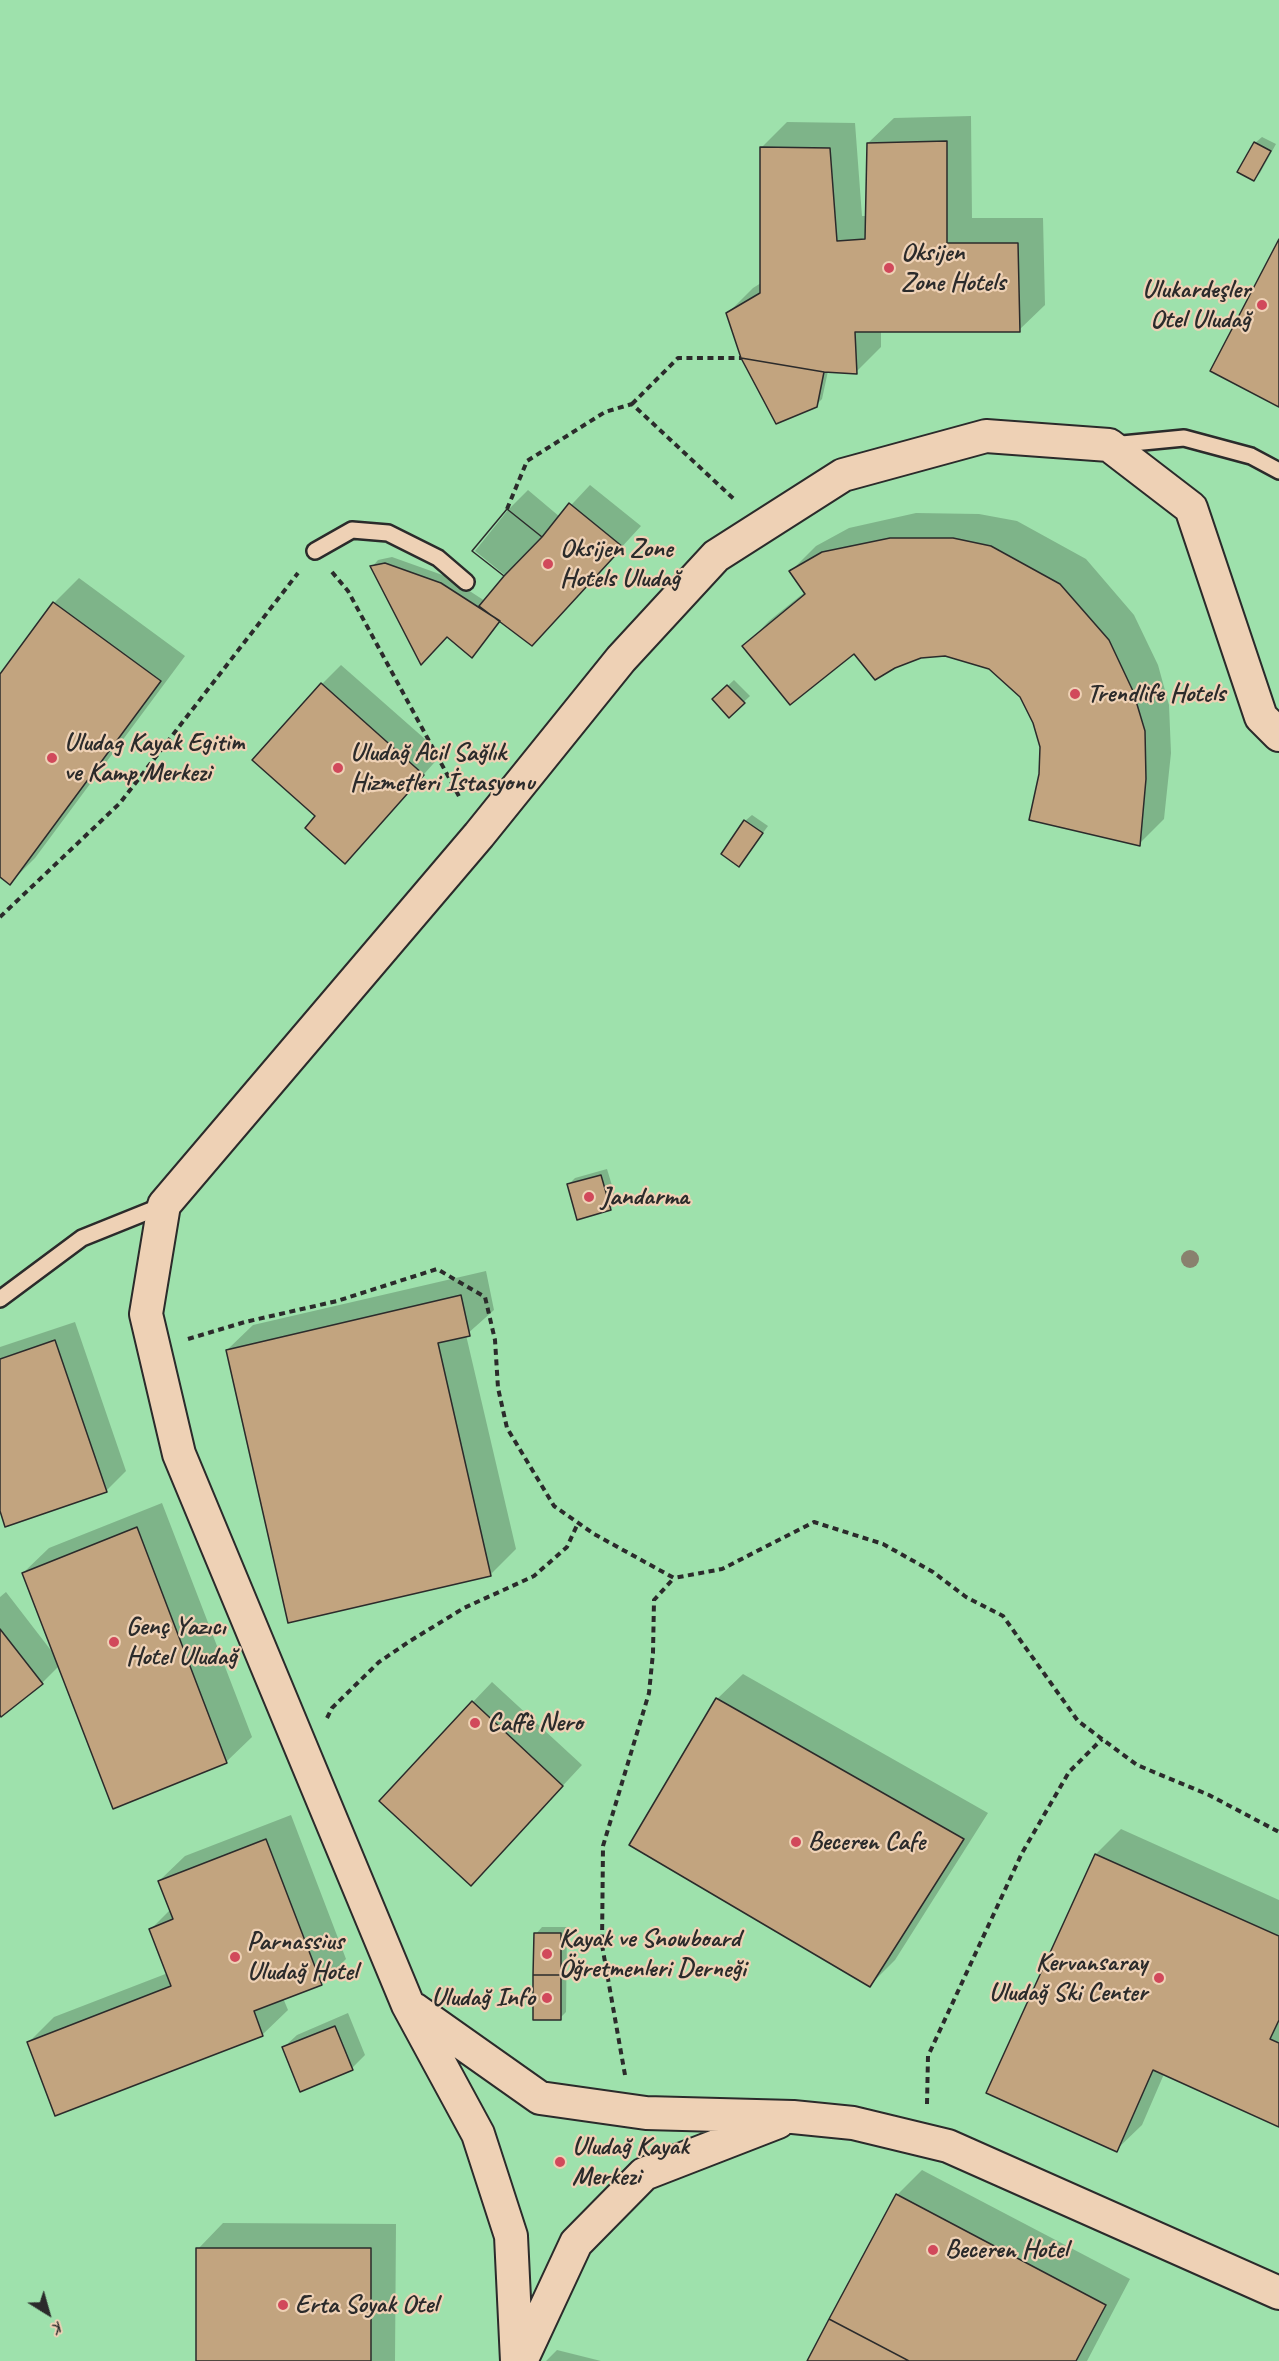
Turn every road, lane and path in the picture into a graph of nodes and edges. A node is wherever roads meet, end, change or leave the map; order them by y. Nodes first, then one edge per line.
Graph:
1 (741, 358) dead end
2 (632, 404) junction
3 (1109, 446) junction
4 (1279, 471) edge
5 (507, 509) dead end
6 (763, 526) junction
7 (315, 551) junction
8 (466, 582) dead end
9 (1279, 735) edge
10 (479, 835) junction
11 (0, 917) edge
12 (164, 1206) junction
13 (0, 1299) edge
14 (154, 1347) junction
15 (578, 1523) junction
16 (674, 1578) junction
17 (1102, 1739) junction
18 (305, 1758) junction
19 (1279, 1832) edge
20 (408, 2005) junction
21 (632, 2111) junction
22 (793, 2117) junction
23 (926, 2141) junction
24 (1279, 2293) edge
25 (519, 2361) edge

1 - 2 path
2 - 5 path
2 - 6 path
3 - 4 lane
3 - 6 street
3 - 9 street
6 - 10 street
7 - 8 lane
7 - 10 path
7 - 11 path
10 - 12 street
12 - 13 lane
12 - 14 street
14 - 15 path
14 - 18 street
15 - 16 path
15 - 18 path
16 - 17 path
16 - 21 path
17 - 19 path
17 - 23 path
18 - 20 street
20 - 21 street
20 - 25 street
21 - 22 street
22 - 23 street
22 - 25 street
23 - 24 street

